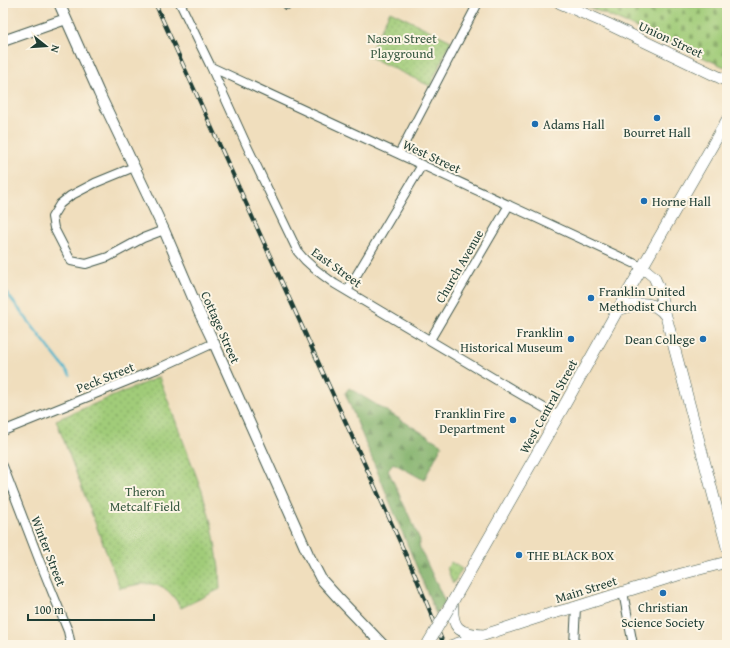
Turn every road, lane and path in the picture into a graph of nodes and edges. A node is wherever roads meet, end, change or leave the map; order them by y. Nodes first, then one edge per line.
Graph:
1 (59, 3) edge
2 (180, 3) edge
3 (478, 3) edge
4 (560, 3) edge
5 (66, 19) junction
6 (3, 41) edge
7 (211, 68) junction
8 (727, 81) edge
9 (727, 120) edge
10 (399, 154) junction
11 (422, 165) junction
12 (134, 167) junction
13 (509, 205) junction
14 (164, 230) junction
15 (642, 267) junction
16 (347, 291) junction
17 (616, 311) junction
18 (666, 316) junction
19 (430, 340) junction
20 (214, 343) junction
21 (558, 416) junction
22 (3, 431) edge
23 (3, 466) edge
24 (727, 547) edge
25 (727, 562) edge
26 (623, 592) junction
27 (453, 601) junction
28 (576, 607) junction
29 (484, 634) junction
30 (71, 645) edge
31 (383, 645) edge
32 (427, 645) edge
33 (453, 645) edge
34 (574, 645) edge
35 (633, 645) edge

1 - 5 street, Cottage Street
2 - 7 street, East Street
3 - 10 street
4 - 8 main road, Union Street
5 - 6 street
5 - 12 street, Cottage Street
7 - 10 street, West Street
7 - 16 street, East Street
9 - 15 main road, West Central Street
10 - 11 street, West Street
11 - 13 street, West Street
11 - 16 street
12 - 14 street, Cottage Street
12 - 14 street
13 - 15 street, West Street
13 - 19 street, Church Avenue
14 - 20 street, Cottage Street
15 - 17 main road, West Central Street
15 - 18 main road
16 - 19 street, East Street
17 - 18 main road
17 - 21 main road, West Central Street
18 - 24 main road
19 - 21 street, East Street
20 - 22 street, Peck Street
20 - 31 street, Cottage Street
21 - 27 main road, West Central Street
23 - 30 street, Winter Street
25 - 26 main road, Main Street
26 - 28 main road, Main Street
26 - 35 street
27 - 29 main road
27 - 32 main road, West Central Street, bridge
28 - 29 main road, Main Street
28 - 34 street
29 - 33 main road, Main Street

